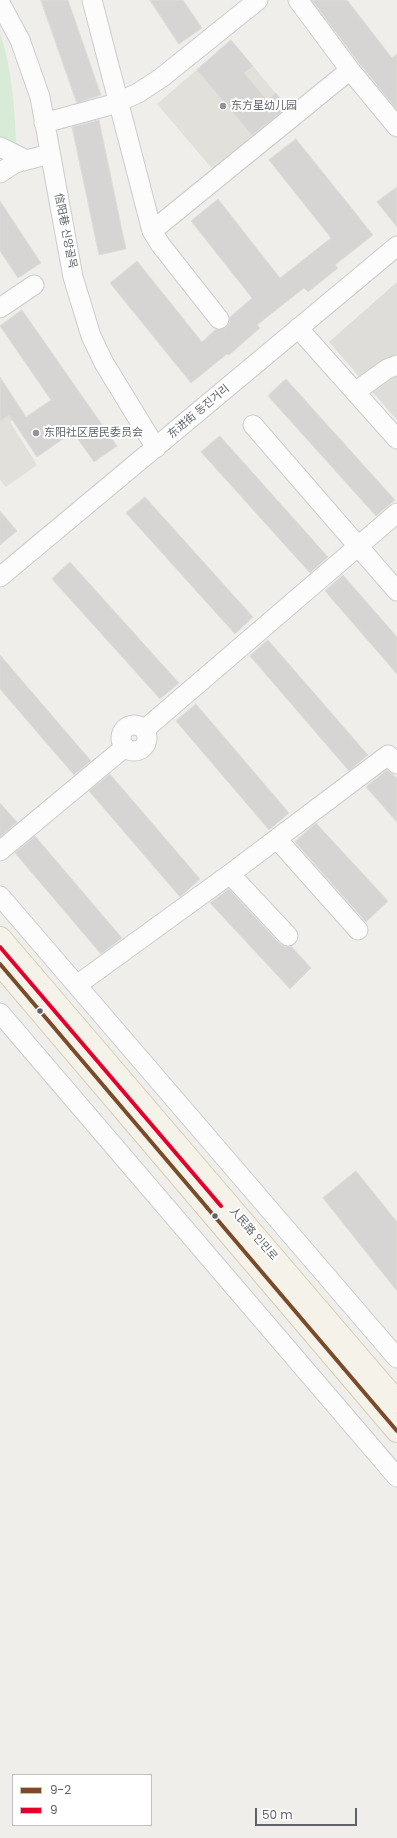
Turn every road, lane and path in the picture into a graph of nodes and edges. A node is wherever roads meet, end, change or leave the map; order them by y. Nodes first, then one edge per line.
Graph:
1 (92, 0) edge
2 (298, 0) edge
3 (252, 2) edge
4 (0, 3) edge
5 (350, 70) junction
6 (118, 102) junction
7 (44, 124) junction
8 (397, 127) edge
9 (0, 147) edge
10 (50, 154) junction
11 (26, 160) junction
12 (0, 173) edge
13 (152, 231) junction
14 (397, 246) edge
15 (34, 285) dead end
16 (0, 308) edge
17 (219, 319) dead end
18 (298, 328) junction
19 (397, 365) edge
20 (355, 392) junction
21 (254, 425) dead end
22 (397, 440) edge
23 (156, 448) junction
24 (397, 513) edge
25 (358, 546) junction
26 (0, 577) edge
27 (397, 591) edge
28 (397, 764) edge
29 (277, 839) junction
30 (0, 851) edge
31 (230, 874) junction
32 (0, 896) edge
33 (358, 930) dead end
34 (288, 936) dead end
35 (0, 938) edge
36 (0, 964) edge
37 (77, 985) junction
38 (0, 1013) edge
39 (397, 1358) edge
40 (397, 1402) edge
41 (397, 1431) edge
42 (397, 1477) edge

1 - 6 street
2 - 5 street
3 - 6 street
4 - 7 street, 信阳巷 신양골목
5 - 8 street
5 - 13 street
6 - 7 street
6 - 13 street
7 - 10 street, 信阳巷 신양골목
9 - 11 street
10 - 11 street
10 - 23 street, 信阳巷 신양골목
11 - 12 street
13 - 17 street
14 - 18 street, 东进街 동진거리
15 - 16 street
18 - 20 street
18 - 23 street, 东进街 동진거리
19 - 20 street
20 - 22 street
21 - 25 street
23 - 26 street, 东进街 동진거리
24 - 25 street
25 - 27 street
25 - 30 street
28 - 29 street
29 - 31 street
29 - 33 street
31 - 34 street
31 - 37 street
32 - 37 street
35 - 40 main road, 人民路 인민로
36 - 41 main road, 人民路 인민로
37 - 39 street
38 - 42 street

